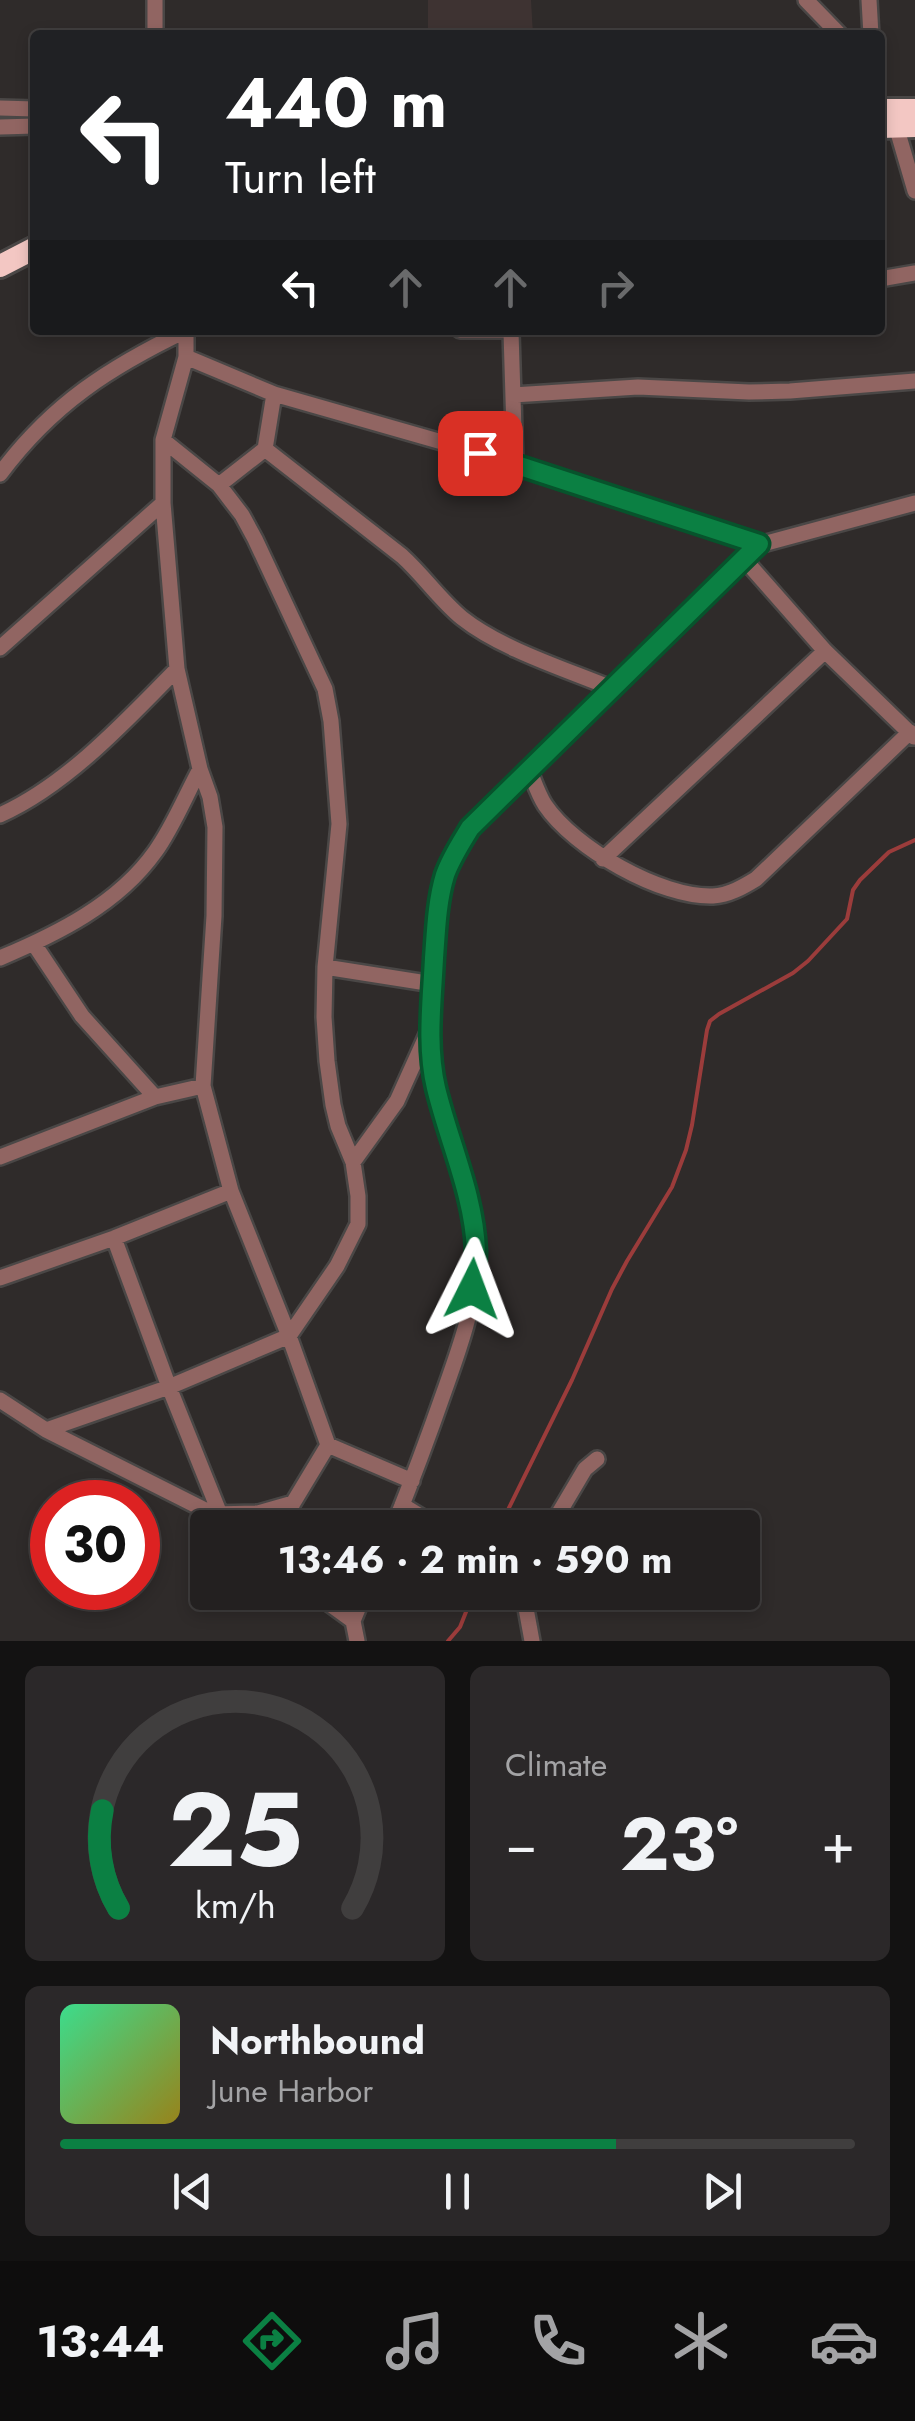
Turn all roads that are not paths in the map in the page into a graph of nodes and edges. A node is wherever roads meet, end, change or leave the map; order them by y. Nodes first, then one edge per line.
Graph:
1 (155, 0) edge
2 (806, 0) edge
3 (870, 0) edge
4 (155, 30) edge
5 (835, 30) edge
6 (871, 30) edge
7 (1, 108) edge
8 (30, 108) edge
9 (915, 110) edge
10 (893, 122) edge
11 (2, 126) edge
12 (30, 126) edge
13 (915, 191) edge
14 (30, 233) edge
15 (0, 248) edge
16 (30, 251) edge
17 (0, 266) edge
18 (915, 273) edge
19 (885, 278) edge
20 (176, 335) edge
21 (186, 335) edge
22 (512, 335) edge
23 (186, 357) junction
24 (915, 381) edge
25 (274, 394) junction
26 (513, 395) junction
27 (162, 440) junction
28 (265, 449) junction
29 (514, 463) junction
30 (0, 474) edge
31 (220, 485) junction
32 (162, 503) junction
33 (915, 503) edge
34 (759, 544) junction
35 (744, 559) junction
36 (0, 648) edge
37 (826, 651) junction
38 (177, 669) junction
39 (611, 688) junction
40 (913, 735) edge
41 (200, 769) junction
42 (529, 769) junction
43 (0, 815) edge
44 (603, 859) junction
45 (34, 944) junction
46 (0, 958) edge
47 (325, 967) junction
48 (433, 984) junction
49 (430, 1027) junction
50 (203, 1086) junction
51 (154, 1097) junction
52 (0, 1157) edge
53 (352, 1162) junction
54 (231, 1191) junction
55 (114, 1238) junction
56 (0, 1278) edge
57 (289, 1336) junction
58 (168, 1387) junction
59 (0, 1400) edge
60 (46, 1430) junction
61 (328, 1445) junction
62 (597, 1459) dead end
63 (412, 1481) junction
64 (292, 1503) junction
65 (402, 1504) junction
66 (205, 1510) edge
67 (218, 1510) edge
68 (268, 1510) edge
69 (290, 1510) edge
70 (400, 1510) edge
71 (412, 1510) edge
72 (561, 1510) edge
73 (338, 1610) edge
74 (358, 1610) edge
75 (526, 1610) edge
76 (354, 1621) junction
77 (356, 1641) edge
78 (532, 1641) edge

1 - 4 street
2 - 5 street
3 - 6 street
7 - 8 street
7 - 11 street
9 - 10 highway
10 - 13 street
11 - 12 street
14 - 15 highway
16 - 17 highway
18 - 19 street
20 - 30 street
21 - 23 street
22 - 26 street
23 - 25 street
23 - 27 street
24 - 26 street
25 - 28 street
25 - 29 street
26 - 29 street
27 - 31 street
27 - 32 street
28 - 31 street
28 - 39 street
29 - 34 street
31 - 47 street
32 - 36 street
32 - 38 street
33 - 34 street
34 - 35 street
35 - 37 street
35 - 39 street
37 - 40 street
37 - 44 street
38 - 41 street
38 - 43 street
39 - 42 street
40 - 44 street
41 - 45 street
41 - 50 street
42 - 44 street
42 - 48 street
45 - 46 street
45 - 51 street
47 - 48 street
47 - 53 street
48 - 49 street
49 - 53 street
49 - 63 street
50 - 51 street
50 - 54 street
51 - 52 street
53 - 57 street
54 - 55 street
54 - 57 street
55 - 56 street
55 - 58 street
57 - 58 street
57 - 61 street
58 - 60 street
58 - 67 street
59 - 60 street
60 - 66 street
61 - 63 street
61 - 64 street
62 - 72 street
63 - 65 street
64 - 68 street
64 - 69 street
65 - 70 street
65 - 71 street
73 - 76 street
74 - 76 street
75 - 78 street
76 - 77 street

